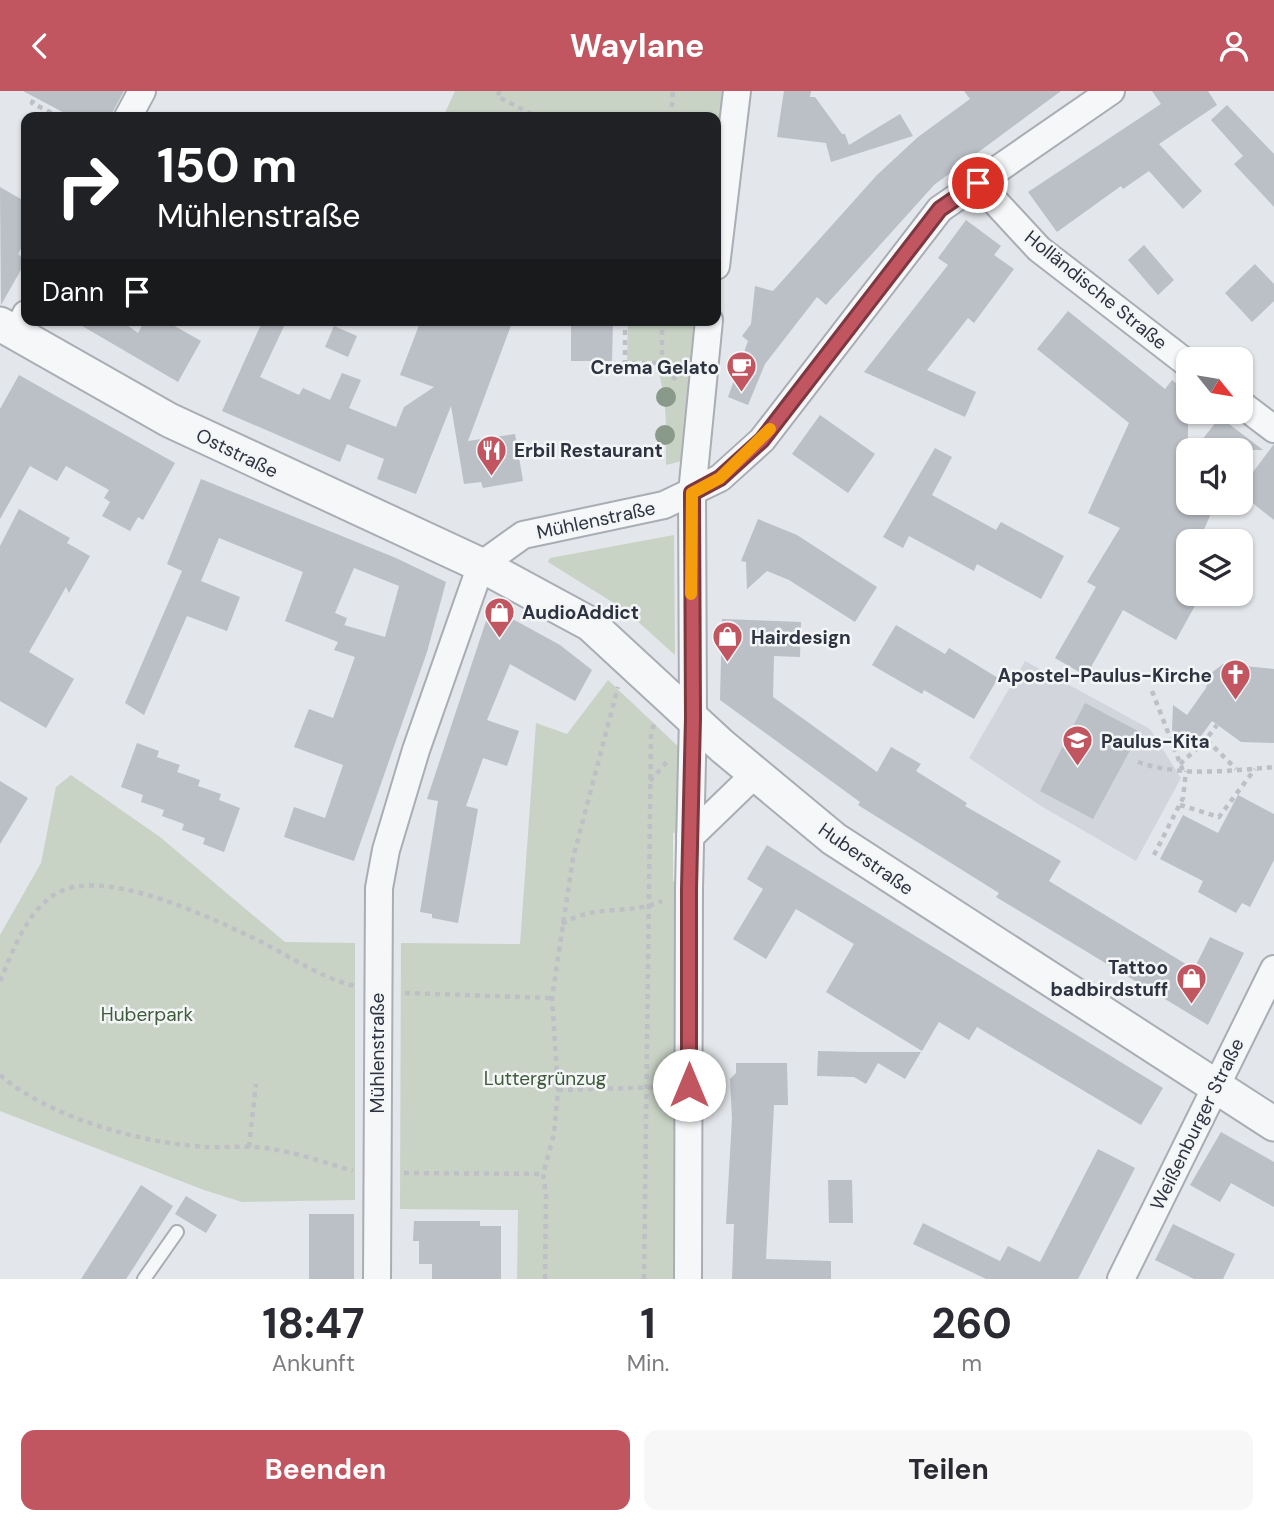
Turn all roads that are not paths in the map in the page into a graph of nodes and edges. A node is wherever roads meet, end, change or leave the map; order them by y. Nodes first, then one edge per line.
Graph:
1 (142, 91) edge
2 (737, 91) edge
3 (1111, 91) edge
4 (131, 112) edge
5 (978, 183) junction
6 (721, 224) edge
7 (14, 324) edge
8 (708, 326) edge
9 (1176, 354) edge
10 (1253, 413) edge
11 (1274, 429) edge
12 (692, 493) junction
13 (481, 565) junction
14 (683, 708) junction
15 (755, 774) junction
16 (690, 837) junction
17 (1274, 969) edge
18 (1214, 1087) junction
19 (1274, 1124) edge
20 (177, 1232) dead end
21 (144, 1279) edge
22 (377, 1279) edge
23 (688, 1279) edge
24 (1121, 1279) edge

1 - 4 street
2 - 6 street
3 - 5 street, Mühlenstraße
5 - 9 street, Holländische Straße
5 - 12 street, Mühlenstraße
7 - 13 street, Oststraße
8 - 12 street
10 - 11 street
12 - 13 street, Mühlenstraße
12 - 14 street
13 - 14 street, Huberstraße
13 - 22 street, Mühlenstraße
14 - 15 street, Huberstraße
14 - 16 street
15 - 16 street
15 - 18 street, Huberstraße
16 - 23 street
17 - 18 street, Weißenburger Straße
18 - 19 street, Huberstraße
18 - 24 street, Weißenburger Straße
20 - 21 lane

